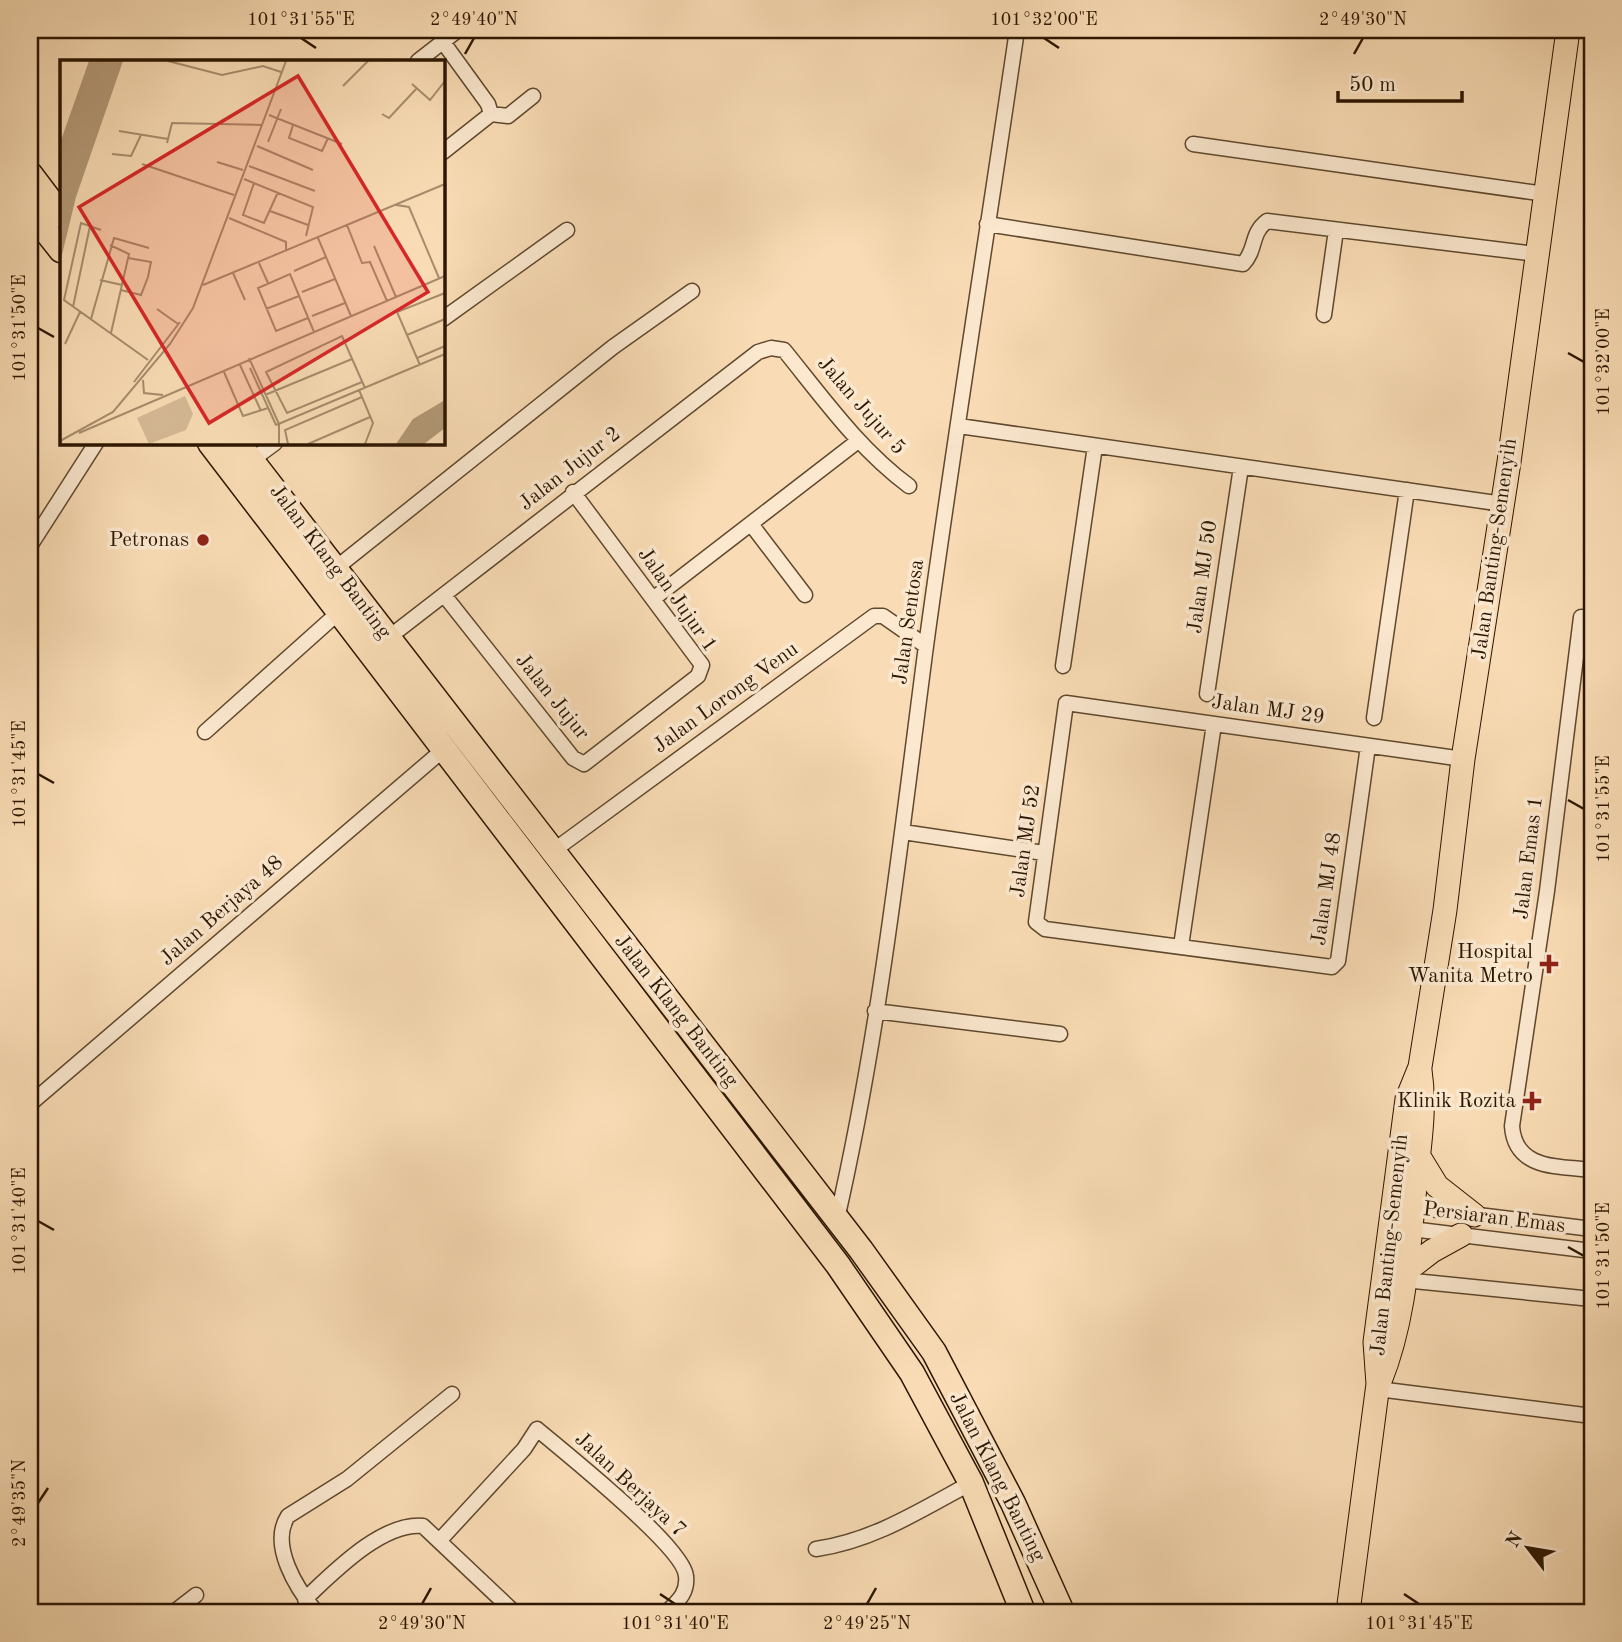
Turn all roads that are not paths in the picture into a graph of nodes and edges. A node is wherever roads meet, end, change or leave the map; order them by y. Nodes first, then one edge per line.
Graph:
1 (458, 30) edge
2 (1017, 30) edge
3 (1567, 30) edge
4 (443, 42) junction
5 (419, 60) edge
6 (533, 96) dead end
7 (491, 114) junction
8 (1193, 144) dead end
9 (444, 151) edge
10 (30, 174) edge
11 (1545, 194) junction
12 (30, 211) edge
13 (60, 214) edge
14 (987, 224) junction
15 (567, 230) dead end
16 (1336, 230) junction
17 (60, 249) edge
18 (1536, 254) junction
19 (692, 290) dead end
20 (1324, 315) dead end
21 (444, 318) edge
22 (785, 350) joint
23 (959, 426) junction
24 (858, 441) junction
25 (95, 444) edge
26 (211, 444) edge
27 (271, 444) edge
28 (1095, 446) junction
29 (245, 451) edge
30 (1241, 467) junction
31 (909, 486) dead end
32 (1407, 491) junction
33 (573, 492) junction
34 (1503, 504) junction
35 (751, 524) junction
36 (30, 547) edge
37 (335, 568) junction
38 (444, 595) junction
39 (805, 595) dead end
40 (653, 599) junction
41 (333, 617) junction
42 (1587, 618) edge
43 (388, 638) junction
44 (926, 646) junction
45 (1063, 666) dead end
46 (1207, 694) dead end
47 (1066, 702) joint
48 (1374, 718) dead end
49 (642, 719) joint
50 (1214, 724) junction
51 (205, 732) dead end
52 (1368, 746) junction
53 (443, 750) junction
54 (1463, 760) junction
55 (903, 832) junction
56 (553, 851) junction
57 (1044, 853) junction
58 (1181, 946) junction
59 (875, 1011) junction
60 (1060, 1034) dead end
61 (1420, 1067) junction
62 (30, 1104) edge
63 (1418, 1155) junction
64 (1592, 1170) edge
65 (1474, 1215) junction
66 (1402, 1217) junction
67 (837, 1219) junction
68 (1592, 1229) edge
69 (1461, 1235) junction
70 (1592, 1251) edge
71 (1405, 1276) junction
72 (1592, 1299) edge
73 (1378, 1387) junction
74 (452, 1394) dead end
75 (1592, 1416) edge
76 (971, 1483) junction
77 (440, 1540) junction
78 (816, 1549) dead end
79 (196, 1595) dead end
80 (305, 1599) junction
81 (174, 1612) edge
82 (316, 1612) edge
83 (514, 1612) edge
84 (667, 1612) edge
85 (1023, 1612) edge
86 (1062, 1612) edge
87 (1348, 1612) edge

1 - 4 street
2 - 14 street, Jalan Sentosa
3 - 11 main road, Jalan Banting-Semenyih
4 - 5 street
4 - 7 street
6 - 7 street
7 - 9 street
8 - 11 street
10 - 13 highway
11 - 18 main road, Jalan Banting-Semenyih
12 - 17 highway
14 - 16 street
14 - 23 street, Jalan Sentosa
15 - 21 street
16 - 18 street
16 - 20 street
18 - 34 main road, Jalan Banting-Semenyih
19 - 37 street
22 - 24 street, Jalan Jujur 5
22 - 33 street, Jalan Jujur 2
23 - 28 street
23 - 44 street, Jalan Sentosa
24 - 31 street, Jalan Jujur 5
24 - 35 street
25 - 36 street
26 - 41 highway, Jalan Klang Banting
27 - 29 street
28 - 30 street
28 - 45 street
29 - 37 highway, Jalan Klang Banting
30 - 32 street
30 - 46 street, Jalan MJ 50
32 - 34 street
32 - 48 street
33 - 38 street, Jalan Jujur 2
33 - 40 street, Jalan Jujur 1
34 - 54 main road, Jalan Banting-Semenyih
35 - 39 street
35 - 40 street
37 - 43 highway, Jalan Klang Banting
38 - 43 street, Jalan Jujur 2
38 - 49 street, Jalan Jujur
40 - 49 street, Jalan Jujur 1
41 - 51 street
41 - 53 highway, Jalan Klang Banting
42 - 64 street, Jalan Emas 1
43 - 56 highway, Jalan Klang Banting
44 - 55 street, Jalan Sentosa
44 - 56 street, Jalan Lorong Venu
47 - 50 street, Jalan MJ 29
47 - 57 street, Jalan MJ 52
50 - 52 street, Jalan MJ 29
50 - 58 street
52 - 54 street, Jalan MJ 29
52 - 58 street, Jalan MJ 48
53 - 62 street, Jalan Berjaya 48
53 - 76 highway, Jalan Klang Banting
54 - 61 main road, Jalan Banting-Semenyih
55 - 57 street
55 - 59 street, Jalan Sentosa
56 - 67 highway, Jalan Klang Banting
57 - 58 street, Jalan MJ 52
59 - 60 street
59 - 67 street, Jalan Sentosa
61 - 63 main road, Jalan Banting-Semenyih
61 - 66 main road, Jalan Banting-Semenyih
63 - 65 main road
63 - 66 main road, Jalan Banting-Semenyih
65 - 66 street, Persiaran Emas
65 - 68 street, Persiaran Emas
66 - 69 street, Persiaran Emas
66 - 71 main road, Jalan Banting-Semenyih
66 - 73 main road, Jalan Banting-Semenyih
67 - 86 highway, Jalan Klang Banting
69 - 70 street, Persiaran Emas
69 - 71 main road
71 - 72 street
71 - 73 main road, Jalan Banting-Semenyih
73 - 75 street
73 - 87 main road, Jalan Banting-Semenyih
74 - 80 street
76 - 78 street
76 - 85 highway, Jalan Klang Banting
77 - 80 street
77 - 83 street
77 - 84 street, Jalan Berjaya 7
79 - 81 street
80 - 82 street

